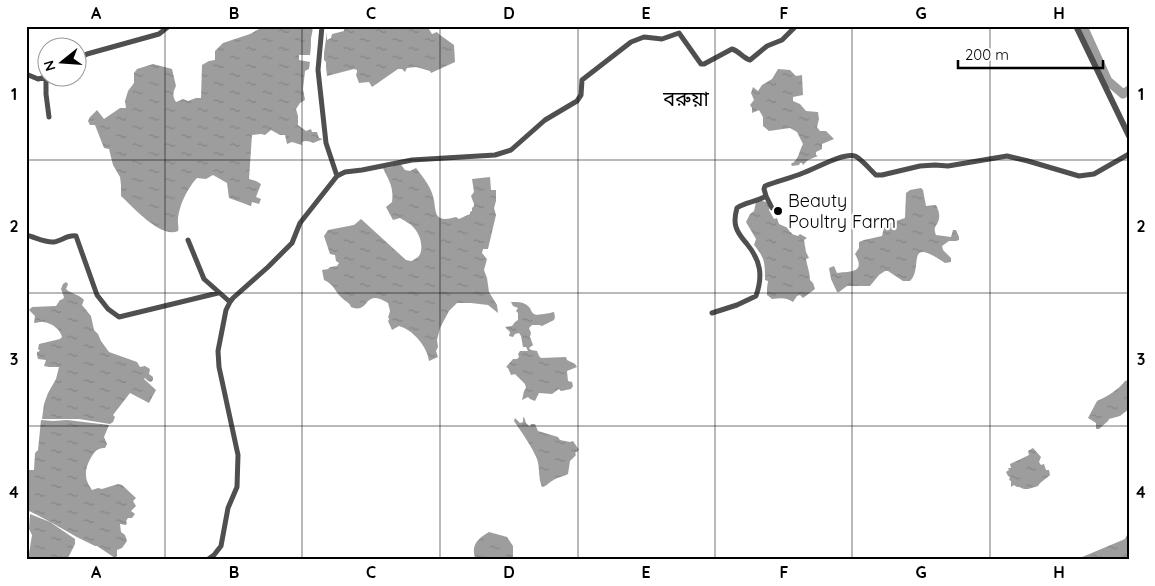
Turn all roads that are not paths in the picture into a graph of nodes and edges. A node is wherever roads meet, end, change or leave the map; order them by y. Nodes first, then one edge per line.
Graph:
1 (169, 26) edge
2 (322, 26) edge
3 (796, 26) edge
4 (1076, 26) edge
5 (88, 54) edge
6 (26, 74) edge
7 (38, 79) edge
8 (46, 88) edge
9 (49, 117) dead end
10 (1129, 136) edge
11 (1129, 154) edge
12 (336, 176) junction
13 (766, 196) junction
14 (772, 208) dead end
15 (26, 235) edge
16 (188, 240) dead end
17 (218, 293) junction
18 (230, 302) junction
19 (712, 313) dead end
20 (207, 560) edge

1 - 5 street
2 - 12 street
3 - 12 street
4 - 10 street
6 - 7 street
8 - 9 street
11 - 13 street
12 - 18 street
13 - 14 street
13 - 19 street
15 - 17 street
16 - 17 street
17 - 18 street
18 - 20 street

